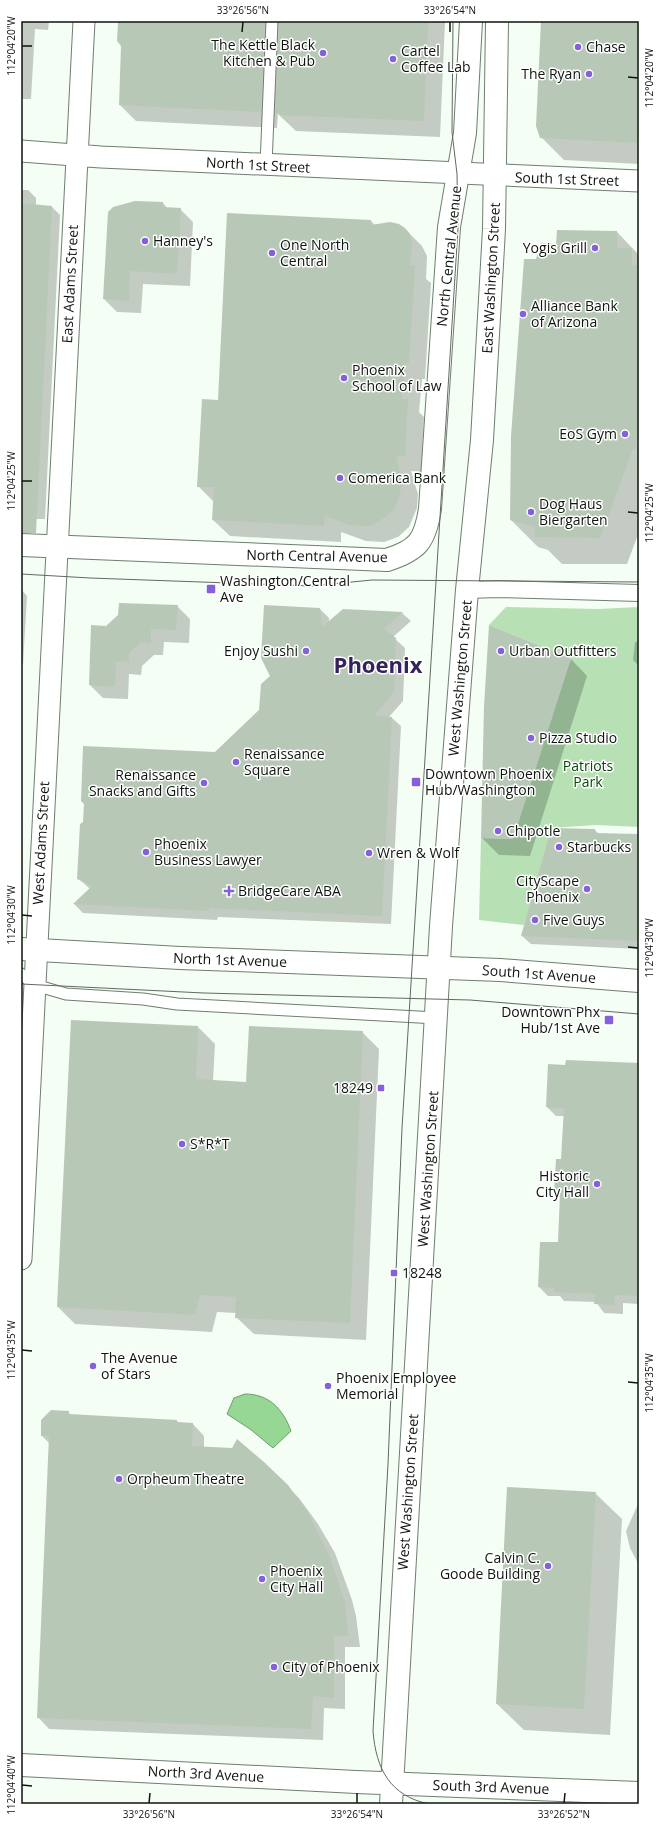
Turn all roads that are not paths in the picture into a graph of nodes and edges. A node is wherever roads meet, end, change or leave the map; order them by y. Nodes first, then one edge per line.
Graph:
1 (84, 21) edge
2 (272, 21) edge
3 (471, 21) edge
4 (498, 21) edge
5 (21, 151) edge
6 (77, 155) junction
7 (266, 165) junction
8 (457, 174) junction
9 (495, 176) junction
10 (639, 181) edge
11 (473, 534) joint
12 (21, 545) edge
13 (57, 546) junction
14 (467, 590) junction
15 (639, 593) edge
16 (28, 949) edge
17 (439, 968) junction
18 (28, 979) edge
19 (639, 981) edge
20 (437, 1018) junction
21 (21, 1259) edge
22 (21, 1765) edge
23 (639, 1792) edge
24 (391, 1793) edge

1 - 6 street, East Adams Street
2 - 7 lane
3 - 8 main road, North Central Avenue
4 - 9 main road, East Washington Street
5 - 6 street, North 1st Street
6 - 7 street, North 1st Street
6 - 13 street, East Adams Street
7 - 8 street, North 1st Street
8 - 9 street, North 1st Street
8 - 13 main road, North Central Avenue
9 - 10 street, South 1st Street
9 - 11 main road, East Washington Street
11 - 14 main road, West Washington Street
12 - 13 main road, North Central Avenue
13 - 16 street, West Adams Street
14 - 15 street
14 - 17 main road, West Washington Street
16 - 17 main road, North 1st Avenue
16 - 18 street, West Adams Street
17 - 19 main road, South 1st Avenue
17 - 20 main road, West Washington Street
18 - 20 lane
18 - 21 street, West Adams Street
20 - 24 main road, West Washington Street
22 - 24 main road, North 3rd Avenue
23 - 24 main road, South 3rd Avenue

